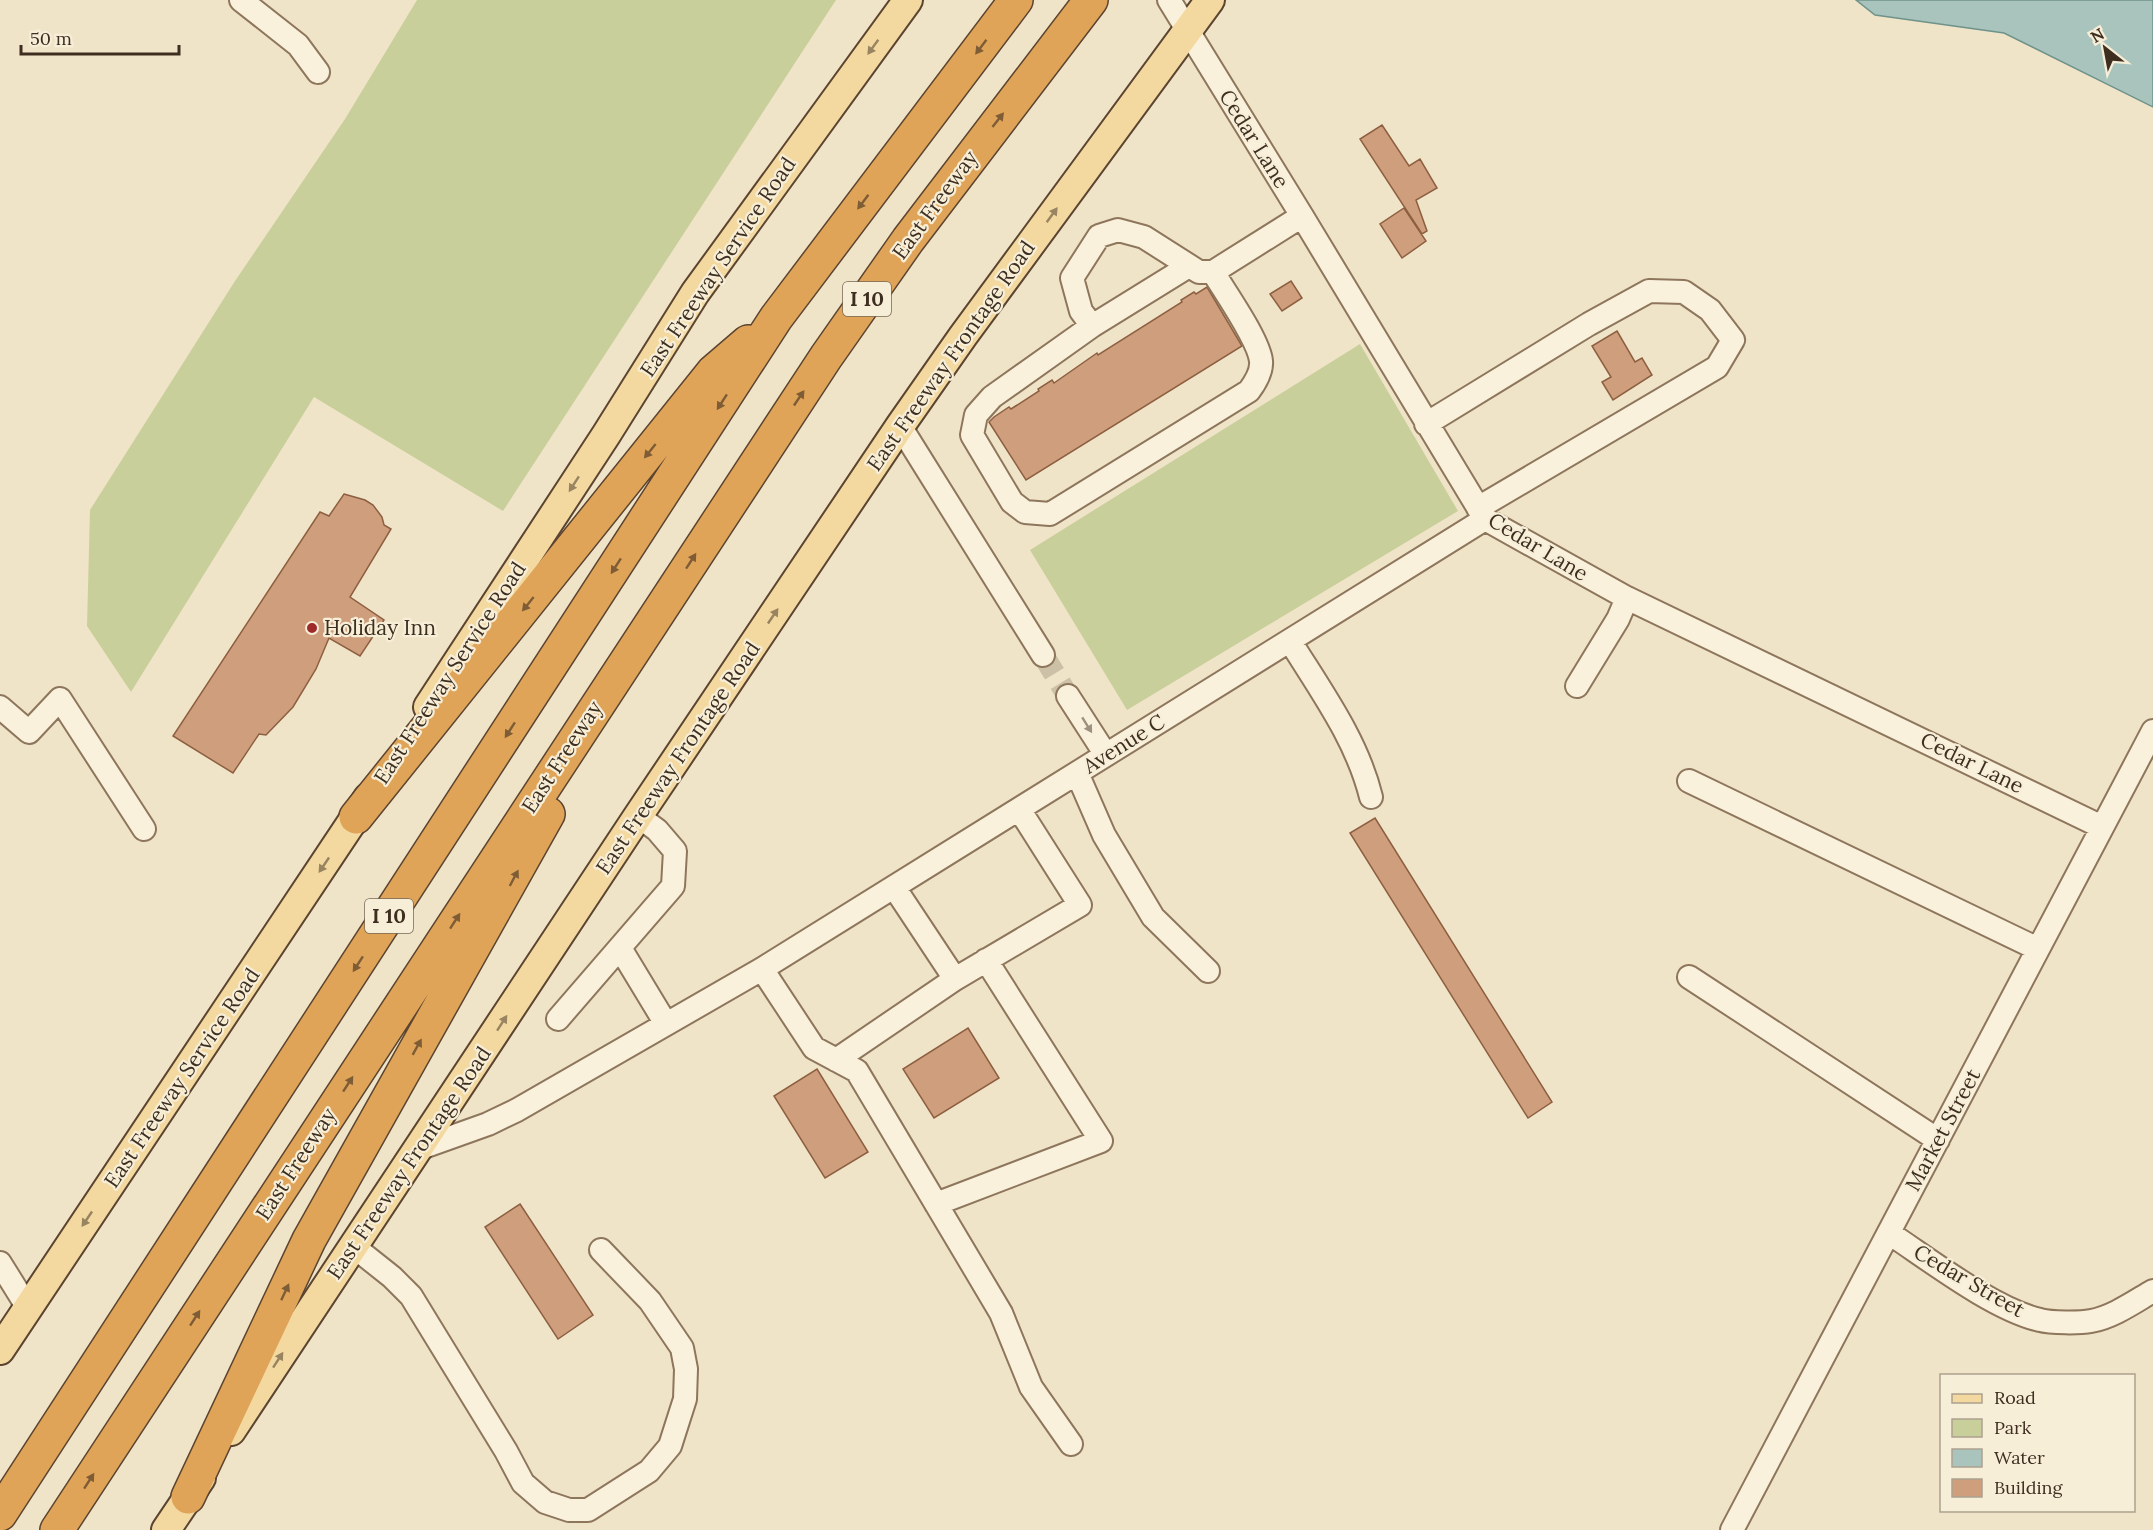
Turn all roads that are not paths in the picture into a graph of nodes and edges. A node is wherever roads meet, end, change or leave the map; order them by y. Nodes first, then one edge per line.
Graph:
1 (241, 0) edge
2 (908, 0) edge
3 (1016, 0) edge
4 (1091, 0) edge
5 (1168, 0) edge
6 (1210, 0) edge
7 (1188, 30) junction
8 (318, 72) dead end
9 (1302, 216) junction
10 (1189, 266) junction
11 (1213, 272) junction
12 (776, 318) junction
13 (1092, 326) junction
14 (1426, 424) junction
15 (900, 426) junction
16 (1481, 514) junction
17 (1627, 598) junction
18 (659, 609) junction
19 (1290, 641) junction
20 (1043, 655) tunnel mouth
21 (1577, 686) dead end
22 (1068, 696) tunnel mouth
23 (0, 707) edge
24 (2153, 731) edge
25 (1106, 755) junction
26 (1077, 773) junction
27 (1689, 781) dead end
28 (1371, 797) dead end
29 (1019, 809) junction
30 (638, 816) junction
31 (356, 817) junction
32 (2102, 827) junction
33 (144, 829) dead end
34 (894, 887) junction
35 (620, 948) junction
36 (2038, 949) junction
37 (986, 960) junction
38 (762, 969) junction
39 (1208, 971) dead end
40 (1689, 977) dead end
41 (955, 979) junction
42 (558, 1019) dead end
43 (666, 1024) junction
44 (836, 1059) junction
45 (1938, 1140) junction
46 (418, 1149) junction
47 (936, 1204) junction
48 (1889, 1233) junction
49 (353, 1246) junction
50 (601, 1250) dead end
51 (0, 1263) edge
52 (2153, 1291) edge
53 (28, 1308) junction
54 (0, 1350) edge
55 (1071, 1444) dead end
56 (0, 1514) edge
57 (179, 1518) edge
58 (57, 1530) edge
59 (1732, 1530) edge

1 - 8 street
2 -> 31 main road, East Freeway Service Road
3 -> 12 highway, I 10
18 -> 4 highway, East Freeway / I 10
5 - 7 street, Cedar Lane
6 - 7 main road, East Freeway Frontage Road
7 - 9 street, Cedar Lane
15 -> 7 main road, East Freeway Frontage Road
9 - 11 street
9 - 14 street, Cedar Lane
10 - 11 street
10 - 13 street
10 - 13 street
11 - 13 street
12 -> 31 highway
12 -> 56 highway, I 10
14 - 16 street, Cedar Lane
14 - 16 street, Avenue C
15 - 20 street
30 -> 15 main road, East Freeway Frontage Road
16 - 17 street, Cedar Lane
16 - 19 street, Avenue C
17 - 21 street
17 - 32 street, Cedar Lane
57 -> 18 highway
58 -> 18 highway, East Freeway / I 10
19 - 25 street, Avenue C
19 - 28 street
22 -> 25 street
23 - 33 street
24 - 32 street, Market Street
25 - 26 street, Avenue C
26 - 29 street, Avenue C
26 - 39 street
27 - 36 street
29 - 34 street, Avenue C
29 - 37 street
30 - 35 street
46 -> 30 main road, East Freeway Frontage Road
31 -> 53 main road, East Freeway Service Road
32 - 36 street, Market Street
34 - 38 street, Avenue C
34 - 41 street
35 - 42 street
35 - 43 street
36 - 45 street, Market Street
37 - 41 street
37 - 47 street
38 - 43 street, Avenue C
38 - 44 street
40 - 45 street
41 - 44 street
43 - 46 street, Avenue C
44 - 47 street
45 - 48 street, Market Street
46 - 49 main road, East Freeway Frontage Road
47 - 55 street
48 - 52 street, Cedar Street
48 - 59 street, Market Street
49 - 50 street
57 -> 49 main road, East Freeway Frontage Road
51 - 53 street
53 - 54 main road, East Freeway Service Road

